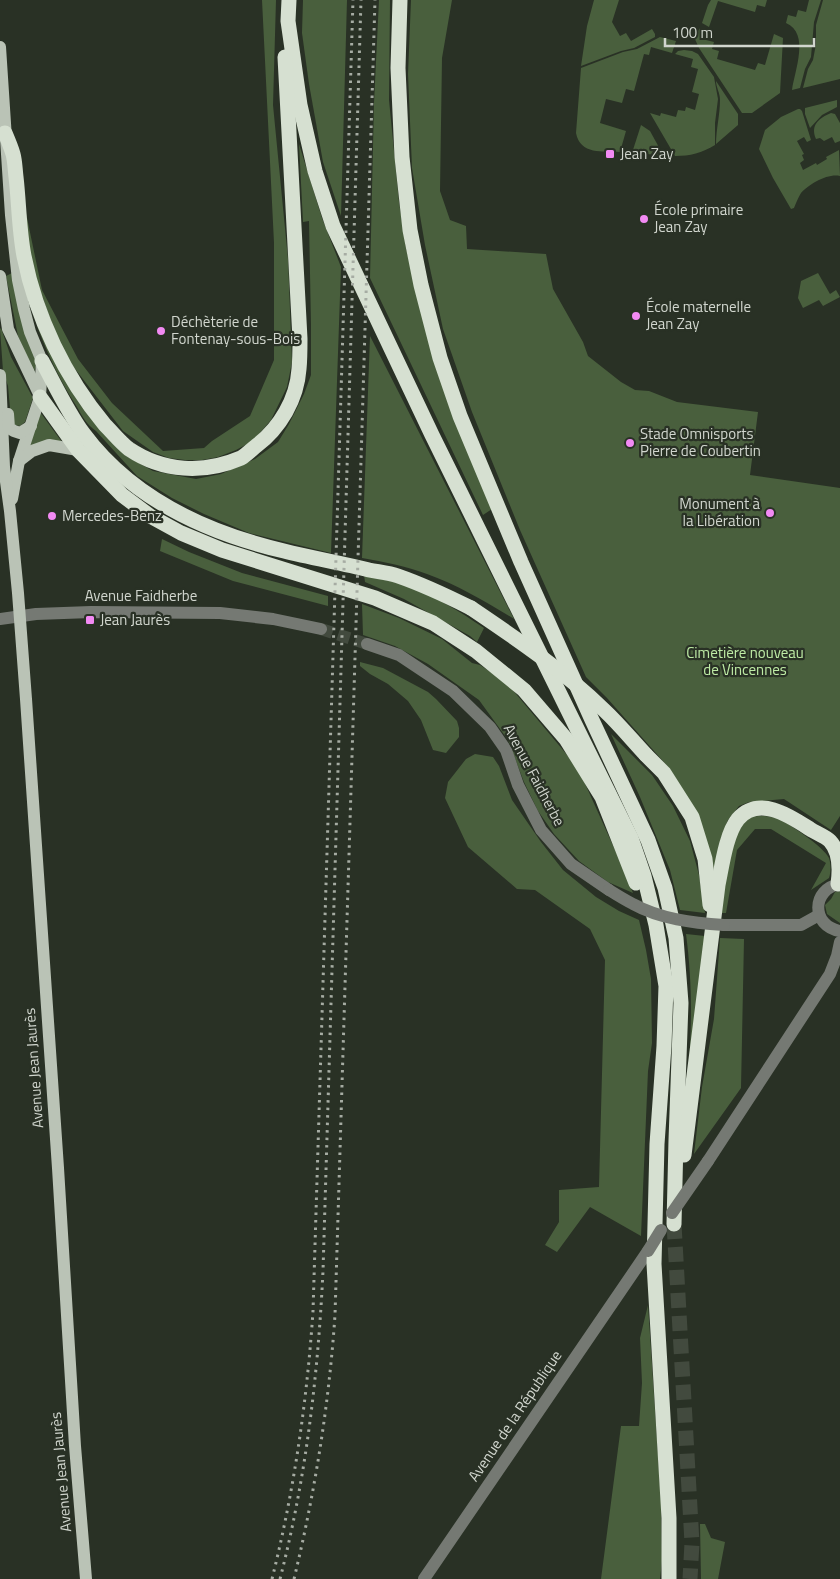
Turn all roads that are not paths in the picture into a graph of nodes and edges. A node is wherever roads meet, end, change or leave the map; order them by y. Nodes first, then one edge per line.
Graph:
1 (289, 0) edge
2 (400, 0) edge
3 (288, 21) junction
4 (0, 47) edge
5 (5, 133) junction
6 (0, 276) edge
7 (42, 361) junction
8 (0, 376) edge
9 (40, 397) junction
10 (31, 426) junction
11 (78, 450) junction
12 (19, 461) junction
13 (10, 512) junction
14 (19, 616) junction
15 (0, 619) edge
16 (321, 629) tunnel mouth
17 (367, 644) tunnel mouth
18 (839, 884) edge
19 (819, 915) junction
20 (718, 929) junction
21 (840, 931) edge
22 (840, 942) edge
23 (664, 1046) junction
24 (86, 1579) edge
25 (424, 1579) edge
26 (669, 1579) edge

1 - 3 highway
2 - 20 highway
3 - 5 highway
3 - 23 highway
4 - 5 main road
5 - 7 main road
6 - 9 main road
7 - 9 main road
7 - 20 highway, bridge
8 - 10 main road
8 - 13 main road
9 - 10 main road
9 - 11 highway
10 - 12 main road
11 - 12 main road
11 - 23 highway
12 - 13 main road
13 - 14 main road, Avenue Jean Jaurès
14 - 15 street, Avenue Faidherbe
14 - 16 street, Avenue Faidherbe
14 - 24 main road, Avenue Jean Jaurès
17 - 20 street, Avenue Faidherbe, bridge
18 - 19 street
18 - 20 highway
19 - 20 street, Avenue Faidherbe
19 - 21 street
22 - 25 street, Avenue de la République, bridge
23 - 26 highway

